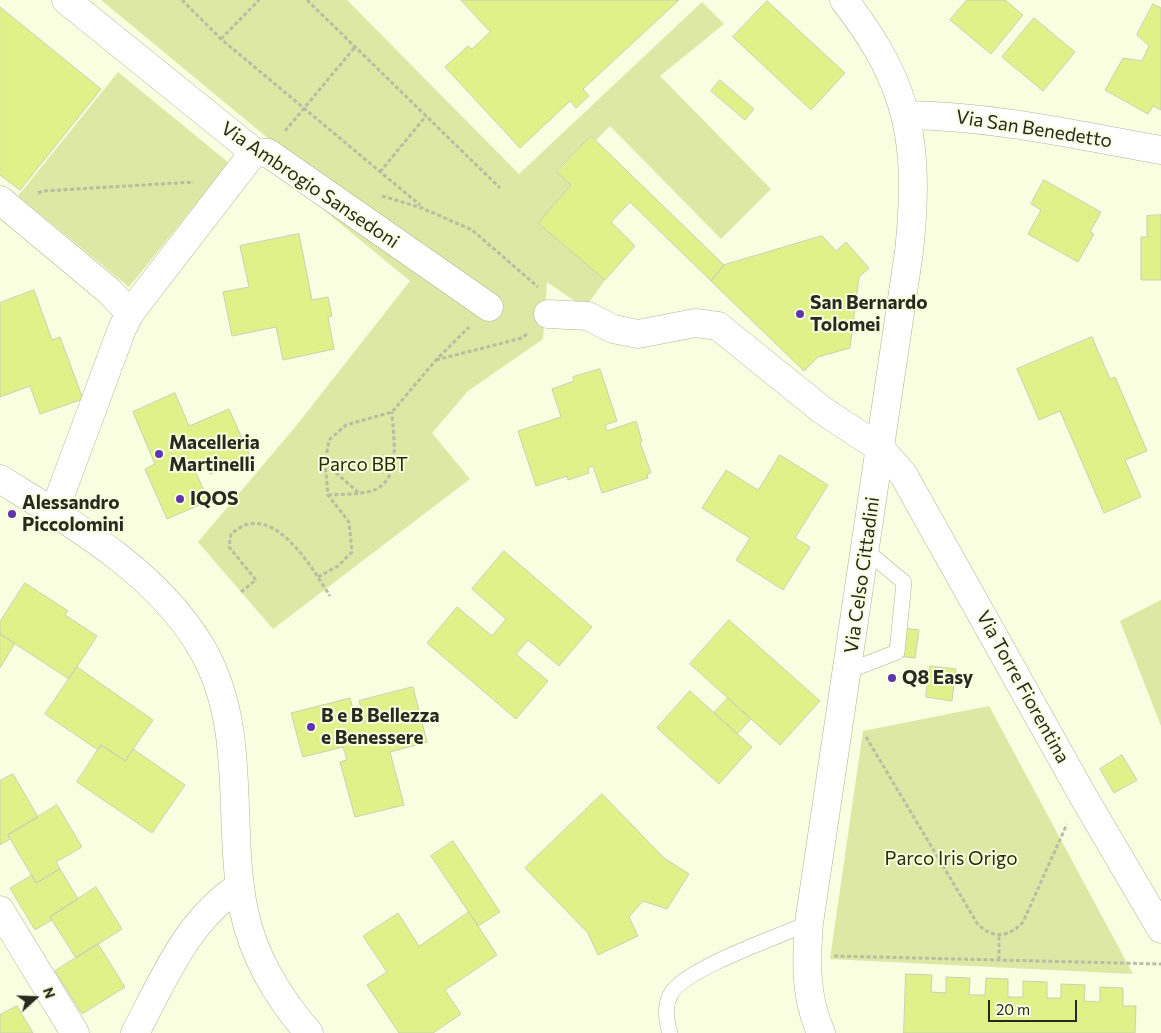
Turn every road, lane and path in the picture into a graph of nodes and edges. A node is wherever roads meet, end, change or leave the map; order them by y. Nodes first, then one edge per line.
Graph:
1 (66, 0) edge
2 (182, 0) edge
3 (259, 0) edge
4 (307, 0) edge
5 (844, 0) edge
6 (221, 39) junction
7 (355, 47) junction
8 (303, 108) junction
9 (906, 115) junction
10 (426, 116) junction
11 (1161, 150) edge
12 (254, 152) junction
13 (380, 172) junction
14 (234, 180) junction
15 (500, 188) dead end
16 (43, 191) dead end
17 (377, 194) dead end
18 (422, 208) junction
19 (4, 209) edge
20 (545, 302) junction
21 (489, 307) joint
22 (130, 313) junction
23 (436, 360) junction
24 (392, 412) junction
25 (881, 449) junction
26 (325, 463) junction
27 (0, 479) edge
28 (360, 493) junction
29 (328, 495) junction
30 (54, 512) junction
31 (865, 550) junction
32 (318, 577) junction
33 (241, 592) dead end
34 (330, 596) dead end
35 (848, 672) junction
36 (842, 710) junction
37 (1083, 796) junction
38 (240, 886) junction
39 (0, 910) edge
40 (1155, 919) edge
41 (809, 923) junction
42 (999, 936) junction
43 (826, 956) dead end
44 (999, 960) junction
45 (1161, 964) edge
46 (75, 1033) edge
47 (135, 1033) edge
48 (309, 1033) edge
49 (670, 1033) edge
50 (821, 1033) edge

1 - 12 street, Via Ambrogio Sansedoni
2 - 6 path
3 - 6 path
4 - 7 path
5 - 9 street, Via Celso Cittadini
6 - 8 path
7 - 8 path
7 - 10 path
8 - 13 path
9 - 11 street, Via San Benedetto
9 - 25 street, Via Celso Cittadini
10 - 13 path
10 - 15 path
12 - 14 street
12 - 21 street, Via Ambrogio Sansedoni
13 - 18 path
14 - 16 path
14 - 22 street
17 - 18 path
18 - 20 path
19 - 22 street
20 - 23 path
20 - 25 street
21 - 23 path
22 - 30 street
23 - 24 path
24 - 26 path
24 - 28 path
25 - 31 street, Via Celso Cittadini
25 - 37 street, Via Torre Fiorentina
26 - 28 path
26 - 29 path
27 - 30 street
28 - 29 path
29 - 32 path
30 - 38 street
31 - 35 street, Via Celso Cittadini
31 - 35 lane
32 - 33 path
32 - 34 path
35 - 36 street, Via Celso Cittadini
36 - 41 street, Via Celso Cittadini
36 - 42 path
37 - 40 street, Via Torre Fiorentina
37 - 42 path
38 - 47 street
38 - 48 street
39 - 46 street
41 - 49 lane
41 - 50 street, Via Celso Cittadini
42 - 44 path
43 - 44 path
44 - 45 path

